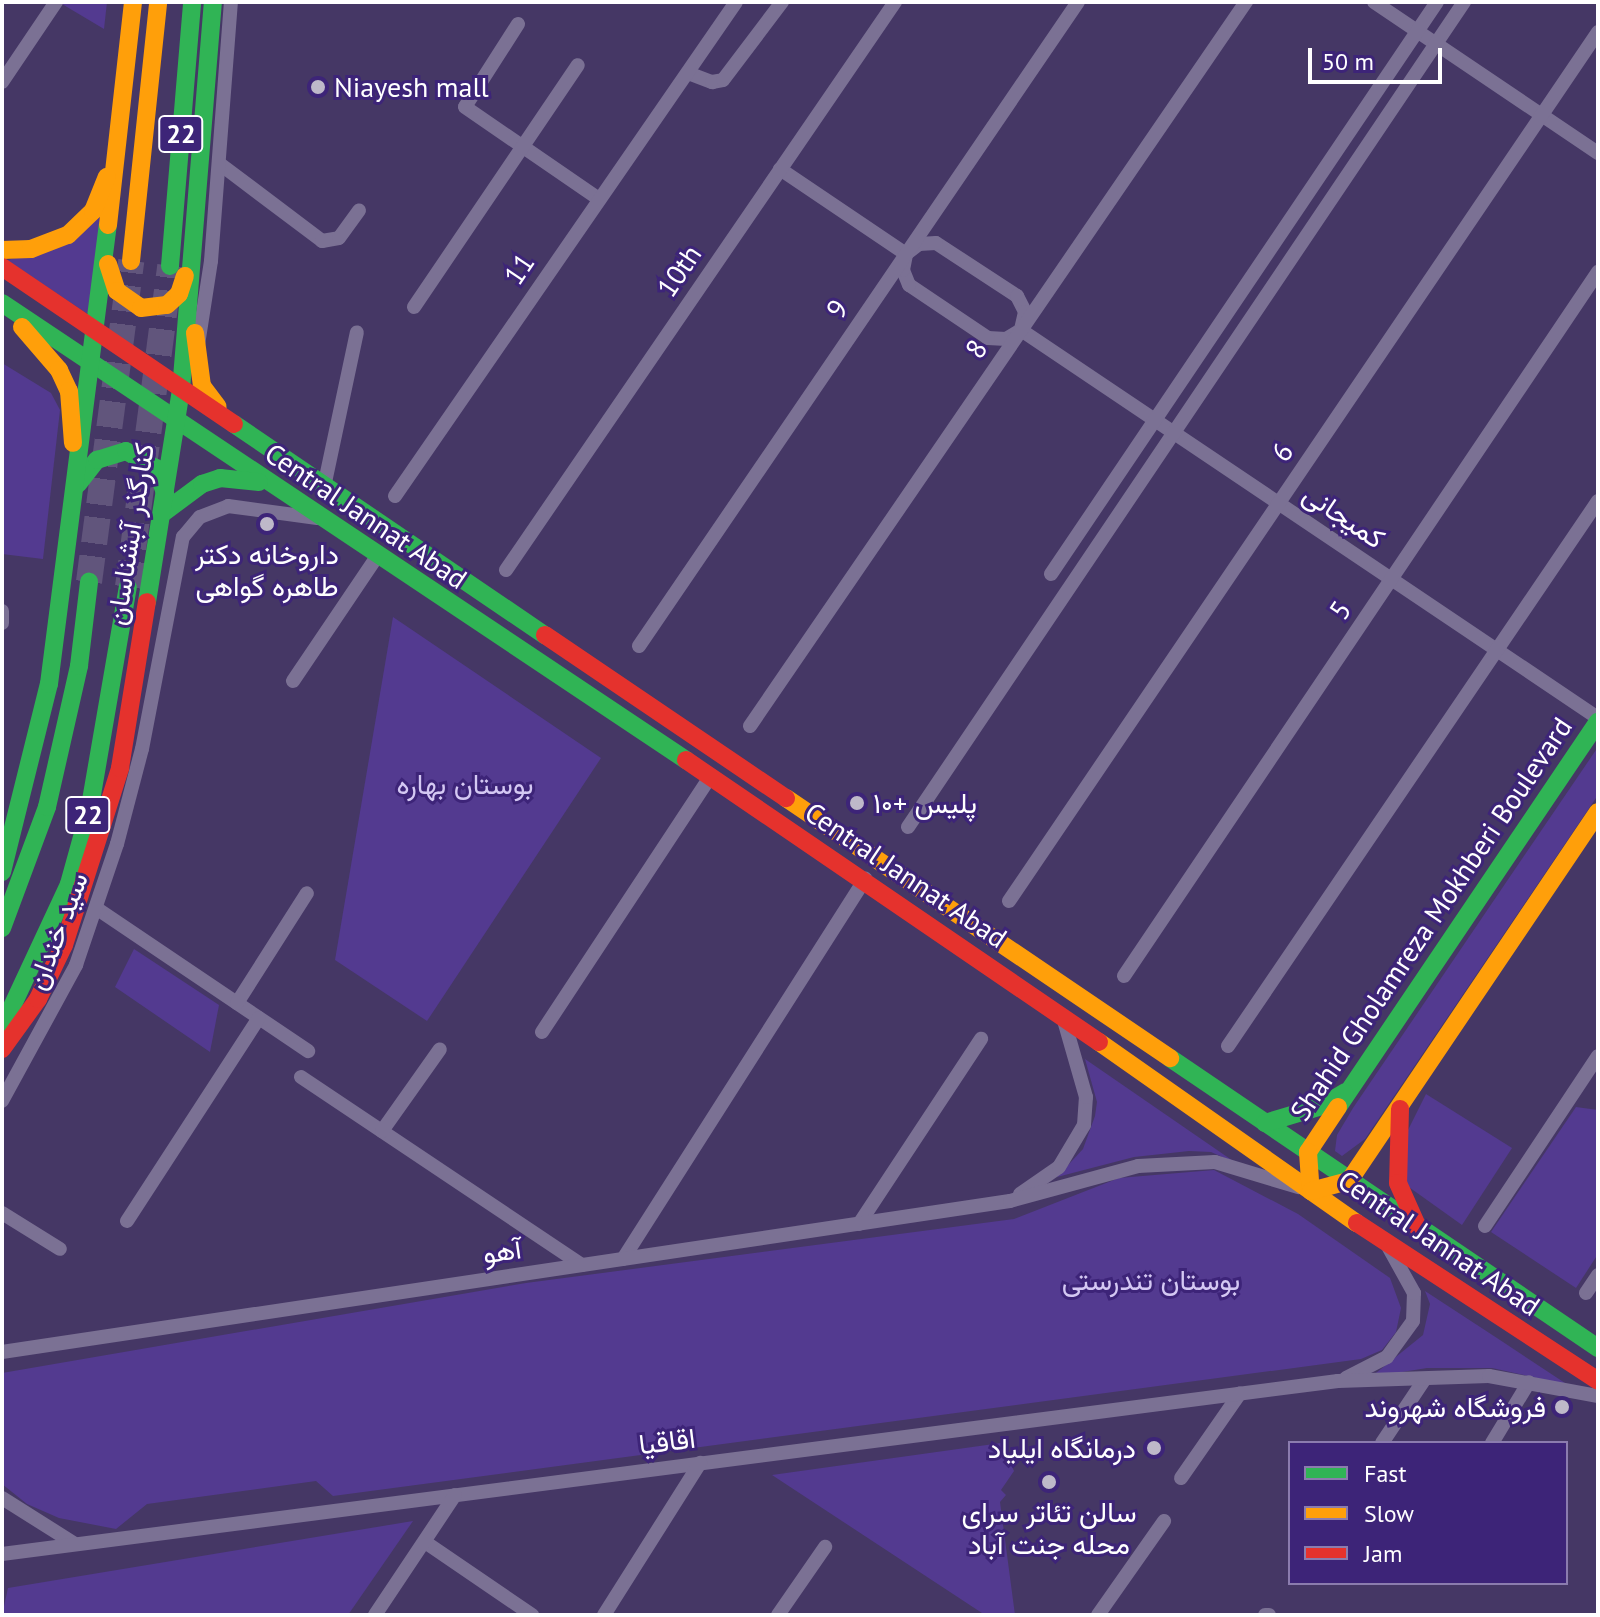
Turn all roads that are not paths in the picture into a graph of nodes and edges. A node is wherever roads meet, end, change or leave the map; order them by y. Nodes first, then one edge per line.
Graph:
1 (56, 2) edge
2 (133, 2) edge
3 (158, 2) edge
4 (192, 2) edge
5 (213, 2) edge
6 (231, 2) edge
7 (736, 2) edge
8 (782, 2) edge
9 (895, 2) edge
10 (1078, 2) edge
11 (1246, 2) edge
12 (1374, 2) edge
13 (1437, 2) edge
14 (1464, 2) edge
15 (518, 24) dead end
16 (1417, 31) junction
17 (1598, 32) edge
18 (1436, 44) junction
19 (130, 47) junction
20 (578, 65) dead end
21 (688, 73) junction
22 (2, 82) edge
23 (1542, 115) junction
24 (523, 147) junction
25 (1598, 153) edge
26 (220, 164) junction
27 (780, 169) junction
28 (599, 199) junction
29 (359, 210) dead end
30 (2, 250) edge
31 (906, 254) junction
32 (106, 257) junction
33 (131, 261) tunnel mouth
34 (191, 262) junction
35 (170, 266) tunnel mouth
36 (2, 267) edge
37 (1598, 272) edge
38 (2, 306) edge
39 (414, 307) dead end
40 (1021, 330) junction
41 (97, 331) junction
42 (357, 332) dead end
43 (197, 353) junction
44 (93, 366) junction
45 (181, 390) junction
46 (1154, 419) junction
47 (176, 424) junction
48 (1175, 434) junction
49 (280, 458) junction
50 (266, 484) junction
51 (77, 485) junction
52 (324, 487) junction
53 (395, 496) dead end
54 (1598, 501) edge
55 (1279, 503) junction
56 (164, 505) junction
57 (317, 518) junction
58 (70, 532) junction
59 (376, 558) junction
60 (506, 570) dead end
61 (1051, 574) dead end
62 (1392, 579) junction
63 (89, 582) tunnel mouth
64 (128, 587) tunnel mouth
65 (2, 611) edge
66 (2, 623) edge
67 (536, 629) junction
68 (639, 646) dead end
69 (1497, 650) junction
70 (522, 653) junction
71 (293, 681) dead end
72 (1598, 720) edge
73 (750, 726) dead end
74 (35, 756) junction
75 (711, 776) junction
76 (1598, 812) edge
77 (908, 827) dead end
78 (2, 837) edge
79 (2, 872) edge
80 (865, 879) junction
81 (307, 893) dead end
82 (1009, 901) dead end
83 (96, 908) junction
84 (2, 928) edge
85 (1124, 976) dead end
86 (237, 1003) junction
87 (1063, 1017) junction
88 (259, 1018) junction
89 (2, 1028) edge
90 (542, 1032) dead end
91 (981, 1039) dead end
92 (1228, 1046) dead end
93 (2, 1049) edge
94 (440, 1049) dead end
95 (308, 1051) dead end
96 (1598, 1056) edge
97 (301, 1077) dead end
98 (1351, 1089) junction
99 (2, 1101) edge
100 (1400, 1103) junction
101 (1265, 1123) junction
102 (382, 1131) junction
103 (1308, 1152) junction
104 (1349, 1181) junction
105 (1311, 1191) junction
106 (1010, 1201) junction
107 (2, 1213) edge
108 (127, 1221) dead end
109 (859, 1224) junction
110 (1485, 1226) dead end
111 (1418, 1228) junction
112 (1386, 1243) junction
113 (60, 1249) dead end
114 (623, 1259) junction
115 (582, 1265) junction
116 (1598, 1275) edge
117 (1586, 1293) dead end
118 (1598, 1348) edge
119 (2, 1352) edge
120 (1424, 1380) junction
121 (1338, 1381) junction
122 (1598, 1381) edge
123 (1529, 1382) junction
124 (1240, 1393) junction
125 (1598, 1396) edge
126 (1383, 1441) edge
127 (1493, 1441) edge
128 (700, 1463) junction
129 (1181, 1478) dead end
130 (455, 1495) junction
131 (2, 1498) edge
132 (1164, 1521) dead end
133 (425, 1542) junction
134 (75, 1544) junction
135 (825, 1547) dead end
136 (2, 1554) edge
137 (375, 1615) edge
138 (532, 1615) edge
139 (604, 1615) edge
140 (778, 1615) edge
141 (1098, 1615) edge

1 - 22 street
2 - 19 main road
3 - 33 main road, 22
4 - 35 main road, 22
5 - 34 main road, کنارگذر آبشناسان
6 - 26 street
7 - 21 street, 11
8 - 21 street
9 - 27 street, 10th
10 - 31 street, 9
11 - 40 street, 8
12 - 16 street
13 - 16 street
14 - 18 street
15 - 24 street
16 - 18 street
16 - 46 street
17 - 23 street, 6
18 - 23 street
18 - 48 street
19 - 30 main road
19 - 32 main road
20 - 24 street
21 - 28 street, 11
23 - 25 street
23 - 55 street, 6
24 - 28 street
24 - 39 street
26 - 29 street
26 - 43 street
27 - 31 street
27 - 60 street, 10th
28 - 53 street, 11
31 - 40 street
31 - 40 street
31 - 68 street, 9
32 - 34 main road
32 - 41 main road
34 - 43 main road
34 - 45 main road, کنارگذر آبشناسان
36 - 41 main road, Central Jannat Abad
37 - 62 street, 5
38 - 44 main road, Central Jannat Abad
38 - 58 main road
40 - 46 street, کمیجانی
40 - 73 street, 8
41 - 44 main road
41 - 45 main road, Central Jannat Abad
42 - 52 street
43 - 49 main road
44 - 47 main road, Central Jannat Abad
44 - 51 main road
45 - 47 main road, کنارگذر آبشناسان
45 - 49 main road, Central Jannat Abad
46 - 48 street, کمیجانی
46 - 61 street
47 - 50 main road, Central Jannat Abad
47 - 56 main road, کنارگذر آبشناسان
48 - 55 street, کمیجانی
48 - 77 street
49 - 52 main road, Central Jannat Abad
50 - 56 main road
50 - 57 main road, Central Jannat Abad
51 - 56 main road
51 - 58 main road
52 - 67 main road, Central Jannat Abad
54 - 69 street
55 - 62 street, کمیجانی
55 - 82 street, 6
56 - 93 main road, کنارگذر آبشناسان
57 - 59 main road, Central Jannat Abad
57 - 83 street, سید خندان
58 - 74 main road
59 - 70 main road, Central Jannat Abad
59 - 71 street
62 - 69 street, کمیجانی
62 - 85 street, 5
63 - 84 main road, 22
64 - 89 main road, 22
65 - 66 street
67 - 70 main road
67 - 101 main road, Central Jannat Abad
69 - 72 street, کمیجانی
69 - 92 street
70 - 75 main road, Central Jannat Abad
72 - 98 main road, Shahid Gholamreza Mokhberi Boulevard
74 - 78 main road
74 - 79 main road
75 - 80 main road, Central Jannat Abad
75 - 90 street
76 - 100 main road
80 - 87 main road, Central Jannat Abad
80 - 114 street
81 - 86 street
83 - 86 street
83 - 99 street, سید خندان
86 - 88 street
87 - 105 main road, Central Jannat Abad
87 - 106 street
88 - 95 street
88 - 108 street
91 - 109 street
94 - 102 street
96 - 110 street
97 - 102 street
98 - 101 main road
98 - 103 main road, Shahid Gholamreza Mokhberi Boulevard
100 - 104 main road
100 - 111 main road
101 - 103 main road, Central Jannat Abad
102 - 115 street
103 - 104 main road, Central Jannat Abad
103 - 105 main road, Shahid Gholamreza Mokhberi Boulevard
104 - 105 main road
104 - 111 main road, Central Jannat Abad
105 - 106 street, آهو
105 - 112 main road, Central Jannat Abad
106 - 109 street, آهو
107 - 113 street
109 - 114 street, آهو
111 - 118 main road, Central Jannat Abad
112 - 121 street
112 - 122 main road, Central Jannat Abad
114 - 115 street, آهو
115 - 119 street, آهو
116 - 117 street
120 - 121 street
120 - 123 street
120 - 126 street
121 - 124 street, اقاقیا
123 - 125 street
123 - 127 street
124 - 128 street, اقاقیا
124 - 129 street
128 - 130 street, اقاقیا
128 - 139 street
130 - 133 street
130 - 134 street, اقاقیا
131 - 134 street
132 - 141 street
133 - 137 street
133 - 138 street
134 - 136 street, اقاقیا
135 - 140 street

